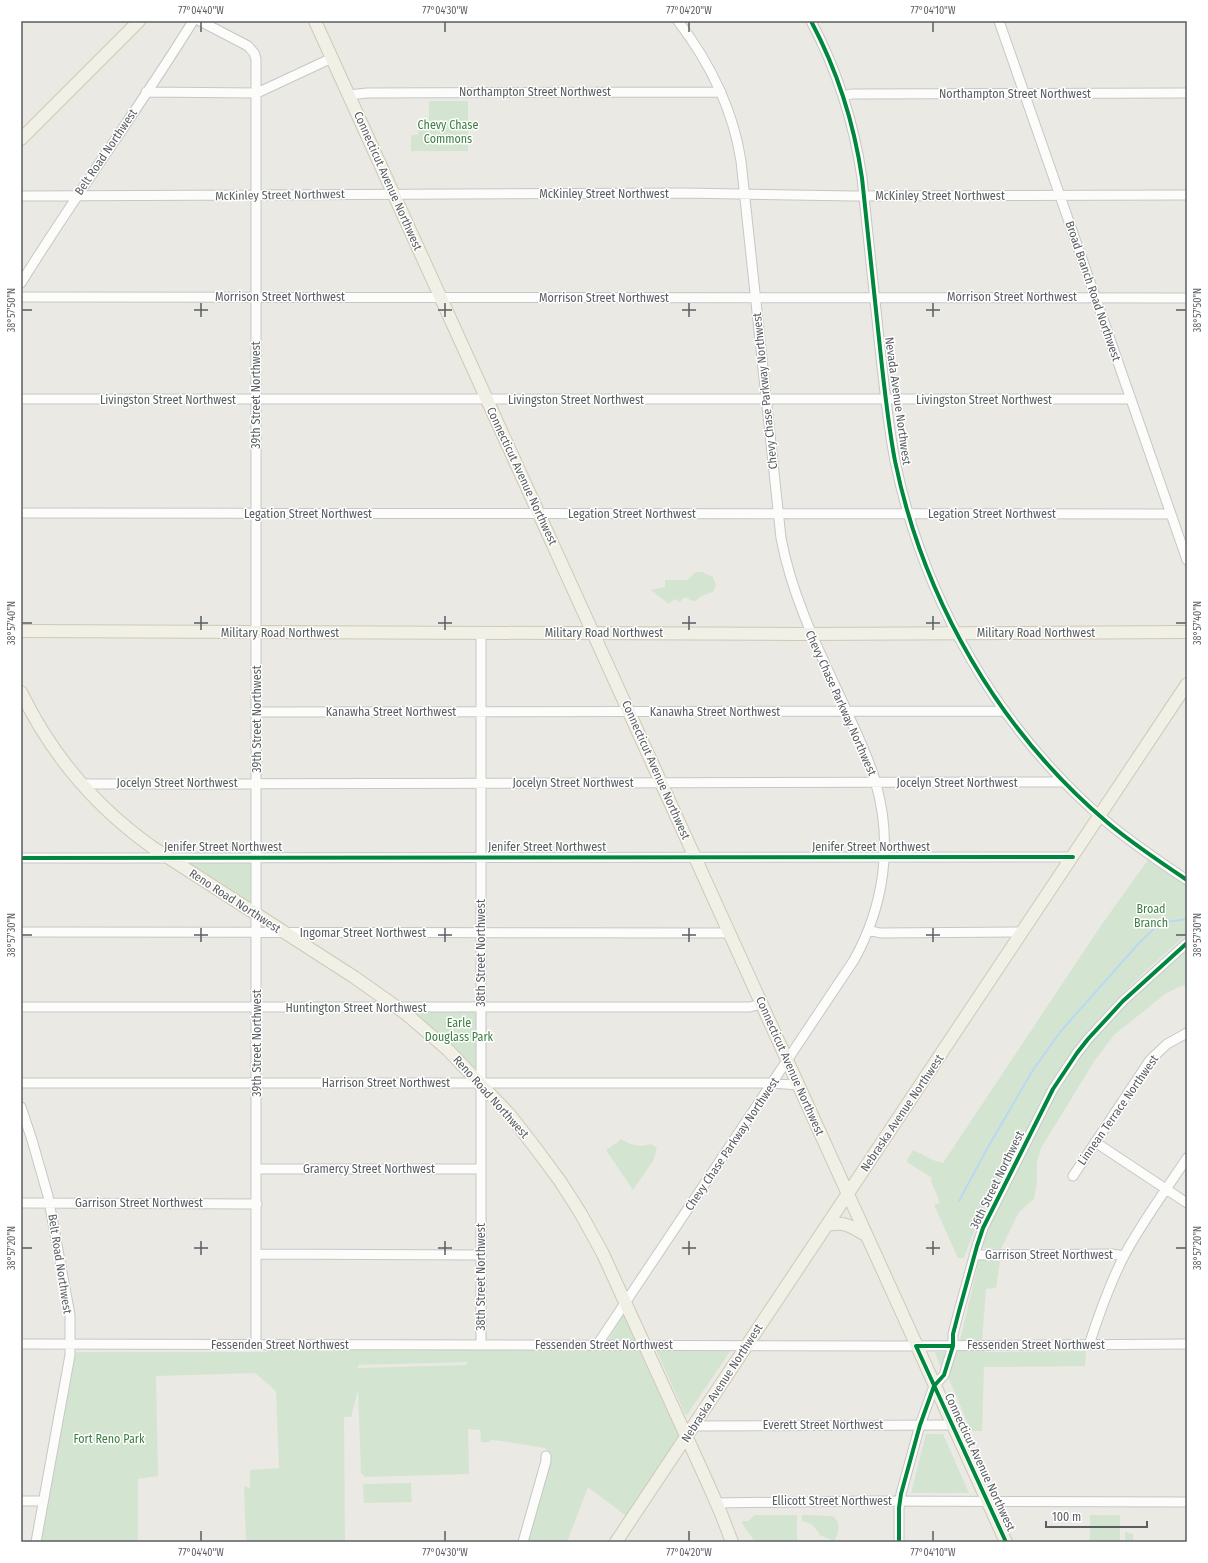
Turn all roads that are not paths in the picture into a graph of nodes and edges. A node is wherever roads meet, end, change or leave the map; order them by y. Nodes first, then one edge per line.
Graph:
1 (139, 21) edge
2 (193, 21) edge
3 (200, 21) edge
4 (315, 21) edge
5 (678, 21) edge
6 (811, 21) edge
7 (999, 21) edge
8 (332, 58) junction
9 (146, 92) junction
10 (721, 92) junction
11 (256, 93) junction
12 (1187, 93) edge
13 (1024, 94) junction
14 (349, 95) junction
15 (843, 96) junction
16 (21, 139) edge
17 (394, 194) junction
18 (744, 194) junction
19 (257, 195) junction
20 (1187, 195) edge
21 (21, 196) edge
22 (76, 196) junction
23 (864, 196) junction
24 (1060, 196) junction
25 (21, 283) edge
26 (21, 297) edge
27 (1095, 297) junction
28 (256, 298) junction
29 (441, 298) junction
30 (755, 298) junction
31 (875, 298) junction
32 (1187, 298) edge
33 (21, 399) edge
34 (766, 399) junction
35 (1131, 399) junction
36 (256, 400) junction
37 (487, 400) junction
38 (886, 400) junction
39 (21, 513) edge
40 (256, 514) junction
41 (539, 514) junction
42 (779, 514) junction
43 (909, 514) junction
44 (1171, 514) junction
45 (1187, 560) edge
46 (21, 631) edge
47 (1187, 632) edge
48 (257, 633) junction
49 (481, 633) junction
50 (594, 633) junction
51 (957, 633) junction
52 (811, 634) junction
53 (1187, 684) edge
54 (21, 692) edge
55 (1005, 711) junction
56 (256, 712) junction
57 (481, 712) junction
58 (629, 712) junction
59 (846, 712) junction
60 (1064, 782) junction
61 (257, 783) junction
62 (481, 783) junction
63 (661, 783) junction
64 (876, 783) junction
65 (81, 784) junction
66 (1099, 816) junction
67 (256, 857) junction
68 (481, 857) junction
69 (885, 857) junction
70 (1073, 857) junction
71 (21, 858) edge
72 (168, 858) junction
73 (695, 858) junction
74 (1187, 880) edge
75 (256, 915) junction
76 (868, 930) junction
77 (21, 932) edge
78 (284, 932) junction
79 (481, 932) junction
80 (1022, 932) junction
81 (256, 933) junction
82 (729, 933) junction
83 (1187, 943) edge
84 (761, 1004) junction
85 (21, 1007) edge
86 (397, 1007) junction
87 (257, 1008) junction
88 (481, 1008) junction
89 (1187, 1033) edge
90 (787, 1060) junction
91 (21, 1083) edge
92 (257, 1083) junction
93 (481, 1083) junction
94 (772, 1083) junction
95 (799, 1086) junction
96 (21, 1107) edge
97 (1096, 1142) junction
98 (1187, 1158) edge
99 (257, 1169) junction
100 (481, 1169) junction
101 (1073, 1176) dead end
102 (1166, 1189) junction
103 (848, 1194) junction
104 (21, 1203) edge
105 (50, 1203) junction
106 (1187, 1203) edge
107 (257, 1204) junction
108 (828, 1225) junction
109 (867, 1236) junction
110 (256, 1254) junction
111 (480, 1255) junction
112 (974, 1255) junction
113 (1124, 1256) junction
114 (626, 1303) junction
115 (21, 1344) edge
116 (70, 1344) junction
117 (1187, 1344) edge
118 (256, 1345) junction
119 (481, 1345) junction
120 (597, 1345) junction
121 (644, 1345) junction
122 (746, 1345) junction
123 (1089, 1345) junction
124 (916, 1346) junction
125 (953, 1346) junction
126 (934, 1386) junction
127 (920, 1425) junction
128 (952, 1425) junction
129 (693, 1426) junction
130 (686, 1437) junction
131 (546, 1456) dead end
132 (21, 1501) edge
133 (43, 1501) junction
134 (899, 1501) junction
135 (716, 1502) junction
136 (987, 1502) junction
137 (1187, 1502) edge
138 (36, 1542) edge
139 (523, 1542) edge
140 (616, 1542) edge
141 (732, 1542) edge
142 (899, 1542) edge
143 (1006, 1542) edge

1 - 16 main road
2 - 9 street, Belt Road Northwest
3 - 11 street, 39th Street Northwest
4 - 8 main road, Connecticut Avenue Northwest
5 - 10 street, Chevy Chase Parkway Northwest
6 - 15 street, Nevada Avenue Northwest
7 - 13 street, Broad Branch Road Northwest
8 - 11 street
8 - 14 main road, Connecticut Avenue Northwest
9 - 11 street
9 - 22 street, Belt Road Northwest
10 - 14 street, Northampton Street Northwest
10 - 18 street, Chevy Chase Parkway Northwest
11 - 19 street, 39th Street Northwest
12 - 13 street, Northampton Street Northwest
13 - 15 street, Northampton Street Northwest
13 - 24 street, Broad Branch Road Northwest
14 - 17 main road, Connecticut Avenue Northwest
15 - 23 street, Nevada Avenue Northwest
17 - 18 street, McKinley Street Northwest
17 - 19 street, McKinley Street Northwest
17 - 29 main road, Connecticut Avenue Northwest
18 - 23 street, McKinley Street Northwest
18 - 30 street, Chevy Chase Parkway Northwest
19 - 22 street, McKinley Street Northwest
19 - 28 street, 39th Street Northwest
20 - 24 street, McKinley Street Northwest
21 - 22 street, McKinley Street Northwest
22 - 25 street, Belt Road Northwest
23 - 24 street, McKinley Street Northwest
23 - 31 street, Nevada Avenue Northwest
24 - 27 street, Broad Branch Road Northwest
26 - 28 street, Morrison Street Northwest
27 - 31 street, Morrison Street Northwest
27 - 32 street, Morrison Street Northwest
27 - 35 street, Broad Branch Road Northwest
28 - 29 street, Morrison Street Northwest
28 - 36 street, 39th Street Northwest
29 - 30 street, Morrison Street Northwest
29 - 37 main road, Connecticut Avenue Northwest
30 - 31 street, Morrison Street Northwest
30 - 34 street, Chevy Chase Parkway Northwest
31 - 38 street, Nevada Avenue Northwest
33 - 36 street, Livingston Street Northwest
34 - 37 street, Livingston Street Northwest
34 - 38 street, Livingston Street Northwest
34 - 42 street, Chevy Chase Parkway Northwest
35 - 38 street, Livingston Street Northwest
35 - 44 street, Broad Branch Road Northwest
36 - 37 street, Livingston Street Northwest
36 - 40 street, 39th Street Northwest
37 - 41 main road, Connecticut Avenue Northwest
38 - 43 street, Nevada Avenue Northwest
39 - 40 street, Legation Street Northwest
40 - 41 street, Legation Street Northwest
40 - 48 street, 39th Street Northwest
41 - 42 street, Legation Street Northwest
41 - 50 main road, Connecticut Avenue Northwest
42 - 43 street, Legation Street Northwest
42 - 52 street, Chevy Chase Parkway Northwest
43 - 44 street, Legation Street Northwest
43 - 51 street, Nevada Avenue Northwest
44 - 45 street, Broad Branch Road Northwest
46 - 48 main road, Military Road Northwest
47 - 51 main road, Military Road Northwest
48 - 49 main road, Military Road Northwest
48 - 56 street, 39th Street Northwest
49 - 50 main road, Military Road Northwest
49 - 57 street, 38th Street Northwest
50 - 52 main road, Military Road Northwest
50 - 58 main road, Connecticut Avenue Northwest
51 - 52 main road, Military Road Northwest
51 - 55 street, Nevada Avenue Northwest
52 - 59 street, Chevy Chase Parkway Northwest
53 - 66 main road, Nebraska Avenue Northwest
54 - 65 main road, Reno Road Northwest
55 - 59 street, Kanawha Street Northwest
55 - 60 street, Nevada Avenue Northwest
56 - 57 street, Kanawha Street Northwest
56 - 61 street, 39th Street Northwest
57 - 58 street, Kanawha Street Northwest
57 - 62 street, 38th Street Northwest
58 - 59 street, Kanawha Street Northwest
58 - 63 main road, Connecticut Avenue Northwest
59 - 64 street, Chevy Chase Parkway Northwest
60 - 64 street, Jocelyn Street Northwest
60 - 66 street, Nevada Avenue Northwest
61 - 62 street, Jocelyn Street Northwest
61 - 65 street, Jocelyn Street Northwest
61 - 67 street, 39th Street Northwest
62 - 63 street, Jocelyn Street Northwest
62 - 68 street, 38th Street Northwest
63 - 64 street, Jocelyn Street Northwest
63 - 73 main road, Connecticut Avenue Northwest
64 - 69 street, Chevy Chase Parkway Northwest
65 - 72 main road, Reno Road Northwest
66 - 70 main road, Nebraska Avenue Northwest
66 - 74 street, Nevada Avenue Northwest
67 - 68 street, Jenifer Street Northwest
67 - 72 street, Jenifer Street Northwest
67 - 75 street, 39th Street Northwest
68 - 73 street, Jenifer Street Northwest
68 - 79 street, 38th Street Northwest
69 - 70 street, Jenifer Street Northwest
69 - 73 street, Jenifer Street Northwest
69 - 76 street, Chevy Chase Parkway Northwest
70 - 80 main road, Nebraska Avenue Northwest
71 - 72 street, Jenifer Street Northwest
72 - 75 main road, Reno Road Northwest
73 - 82 main road, Connecticut Avenue Northwest
75 - 78 main road, Reno Road Northwest
75 - 81 street, 39th Street Northwest
76 - 80 street
76 - 90 street, Chevy Chase Parkway Northwest
77 - 81 street, Ingomar Street Northwest
78 - 79 street, Ingomar Street Northwest
78 - 81 street, Ingomar Street Northwest
78 - 86 main road, Reno Road Northwest
79 - 82 street, Ingomar Street Northwest
79 - 88 street, 38th Street Northwest
80 - 103 main road, Nebraska Avenue Northwest
81 - 87 street, 39th Street Northwest
82 - 84 main road, Connecticut Avenue Northwest
83 - 112 street, 36th Street Northwest
84 - 88 street, Huntington Street Northwest
84 - 90 main road, Connecticut Avenue Northwest
85 - 87 street, Huntington Street Northwest
86 - 87 street, Huntington Street Northwest
86 - 88 street, Huntington Street Northwest
86 - 93 main road, Reno Road Northwest
87 - 92 street, 39th Street Northwest
88 - 93 street, 38th Street Northwest
89 - 97 street, Linnean Terrace Northwest
90 - 94 street, Chevy Chase Parkway Northwest
90 - 95 main road, Connecticut Avenue Northwest
91 - 92 street, Harrison Street Northwest
92 - 93 street, Harrison Street Northwest
92 - 99 street, 39th Street Northwest
93 - 94 street, Harrison Street Northwest
93 - 100 street, 38th Street Northwest
93 - 114 main road, Reno Road Northwest
94 - 95 street, Harrison Street Northwest
94 - 114 street, Chevy Chase Parkway Northwest
95 - 103 main road, Connecticut Avenue Northwest
96 - 105 street, Belt Road Northwest
97 - 101 street, Linnean Terrace Northwest
97 - 102 street
98 - 102 street
99 - 100 street, Gramercy Street Northwest
99 - 107 street, 39th Street Northwest
100 - 111 street, 38th Street Northwest
102 - 106 street
102 - 113 street
103 - 108 main road, Nebraska Avenue Northwest
103 - 109 main road, Connecticut Avenue Northwest
104 - 105 street, Garrison Street Northwest
105 - 107 street, Garrison Street Northwest
105 - 116 street, Belt Road Northwest
107 - 110 street, 39th Street Northwest
108 - 109 main road
108 - 122 main road, Nebraska Avenue Northwest
109 - 124 main road, Connecticut Avenue Northwest
110 - 111 street
110 - 118 street, 39th Street Northwest
111 - 119 street, 38th Street Northwest
112 - 113 street, Garrison Street Northwest
112 - 125 street, 36th Street Northwest
113 - 123 street
114 - 120 street, Chevy Chase Parkway Northwest
114 - 121 main road, Reno Road Northwest
115 - 116 street, Fessenden Street Northwest
116 - 118 street, Fessenden Street Northwest
116 - 133 street, Belt Road Northwest
117 - 123 street, Fessenden Street Northwest
118 - 119 street, Fessenden Street Northwest
119 - 120 street, Fessenden Street Northwest
120 - 121 street, Fessenden Street Northwest
121 - 122 street, Fessenden Street Northwest
121 - 130 main road, Reno Road Northwest
122 - 124 street, Fessenden Street Northwest
122 - 129 main road, Nebraska Avenue Northwest
123 - 125 street, Fessenden Street Northwest
124 - 125 street, Fessenden Street Northwest
124 - 126 main road, Connecticut Avenue Northwest
125 - 126 street, 36th Street Northwest
126 - 127 street, 36th Street Northwest
126 - 128 main road, Connecticut Avenue Northwest
127 - 128 street, Everett Street Northwest
127 - 129 street, Everett Street Northwest
127 - 134 street, 36th Street Northwest
128 - 136 main road, Connecticut Avenue Northwest
129 - 130 main road, Nebraska Avenue Northwest
130 - 135 main road, Reno Road Northwest
130 - 140 main road, Nebraska Avenue Northwest
131 - 139 street
132 - 133 street
133 - 138 street, Belt Road Northwest
134 - 135 street, Ellicott Street Northwest
134 - 136 street, Ellicott Street Northwest
134 - 142 street, 36th Street Northwest
135 - 141 main road, Reno Road Northwest
136 - 137 street, Ellicott Street Northwest
136 - 143 main road, Connecticut Avenue Northwest

